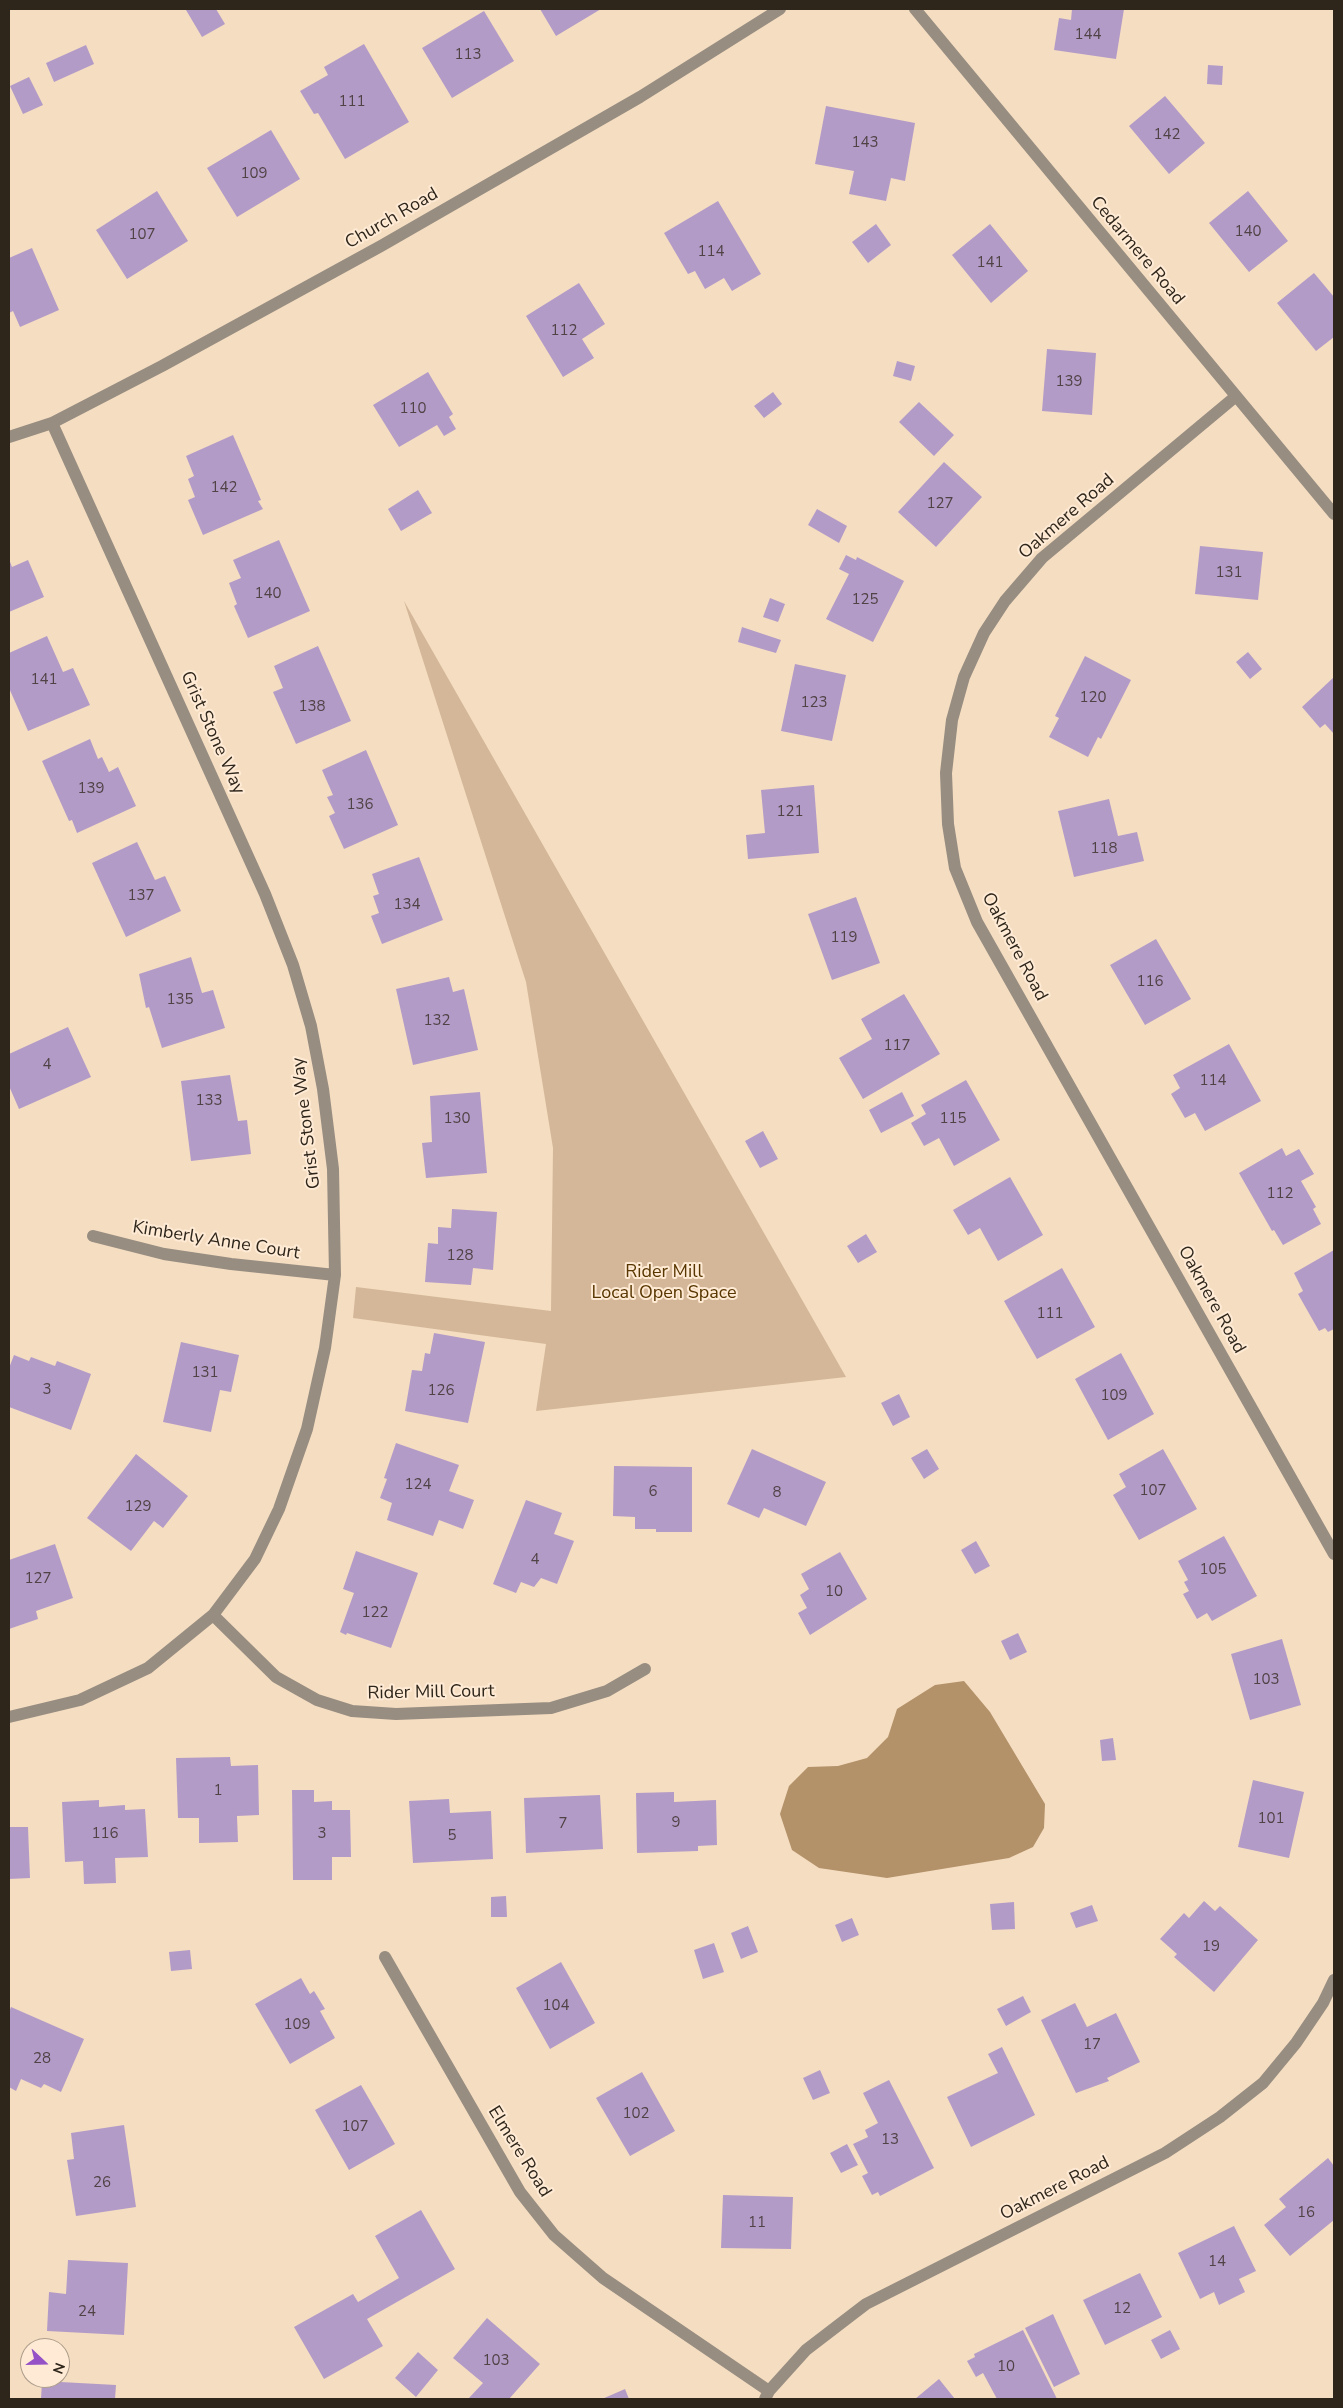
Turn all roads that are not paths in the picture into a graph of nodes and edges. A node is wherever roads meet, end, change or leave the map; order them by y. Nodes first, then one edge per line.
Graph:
1 (780, 9) edge
2 (915, 9) edge
3 (1236, 397) junction
4 (52, 423) junction
5 (9, 437) edge
6 (1334, 514) edge
7 (93, 1236) dead end
8 (335, 1275) junction
9 (1334, 1554) edge
10 (213, 1615) junction
11 (645, 1669) dead end
12 (9, 1718) edge
13 (385, 1958) dead end
14 (1334, 1980) edge
15 (767, 2395) edge

1 - 4 street, Church Road
2 - 3 street, Cedarmere Road
3 - 6 street, Cedarmere Road
3 - 9 street, Oakmere Road
4 - 5 street, Church Road
4 - 8 street, Grist Stone Way
7 - 8 street, Kimberly Anne Court
8 - 10 street, Grist Stone Way
10 - 11 street, Rider Mill Court
10 - 12 street, Grist Stone Way
13 - 15 street, Elmere Road
14 - 15 street, Oakmere Road

